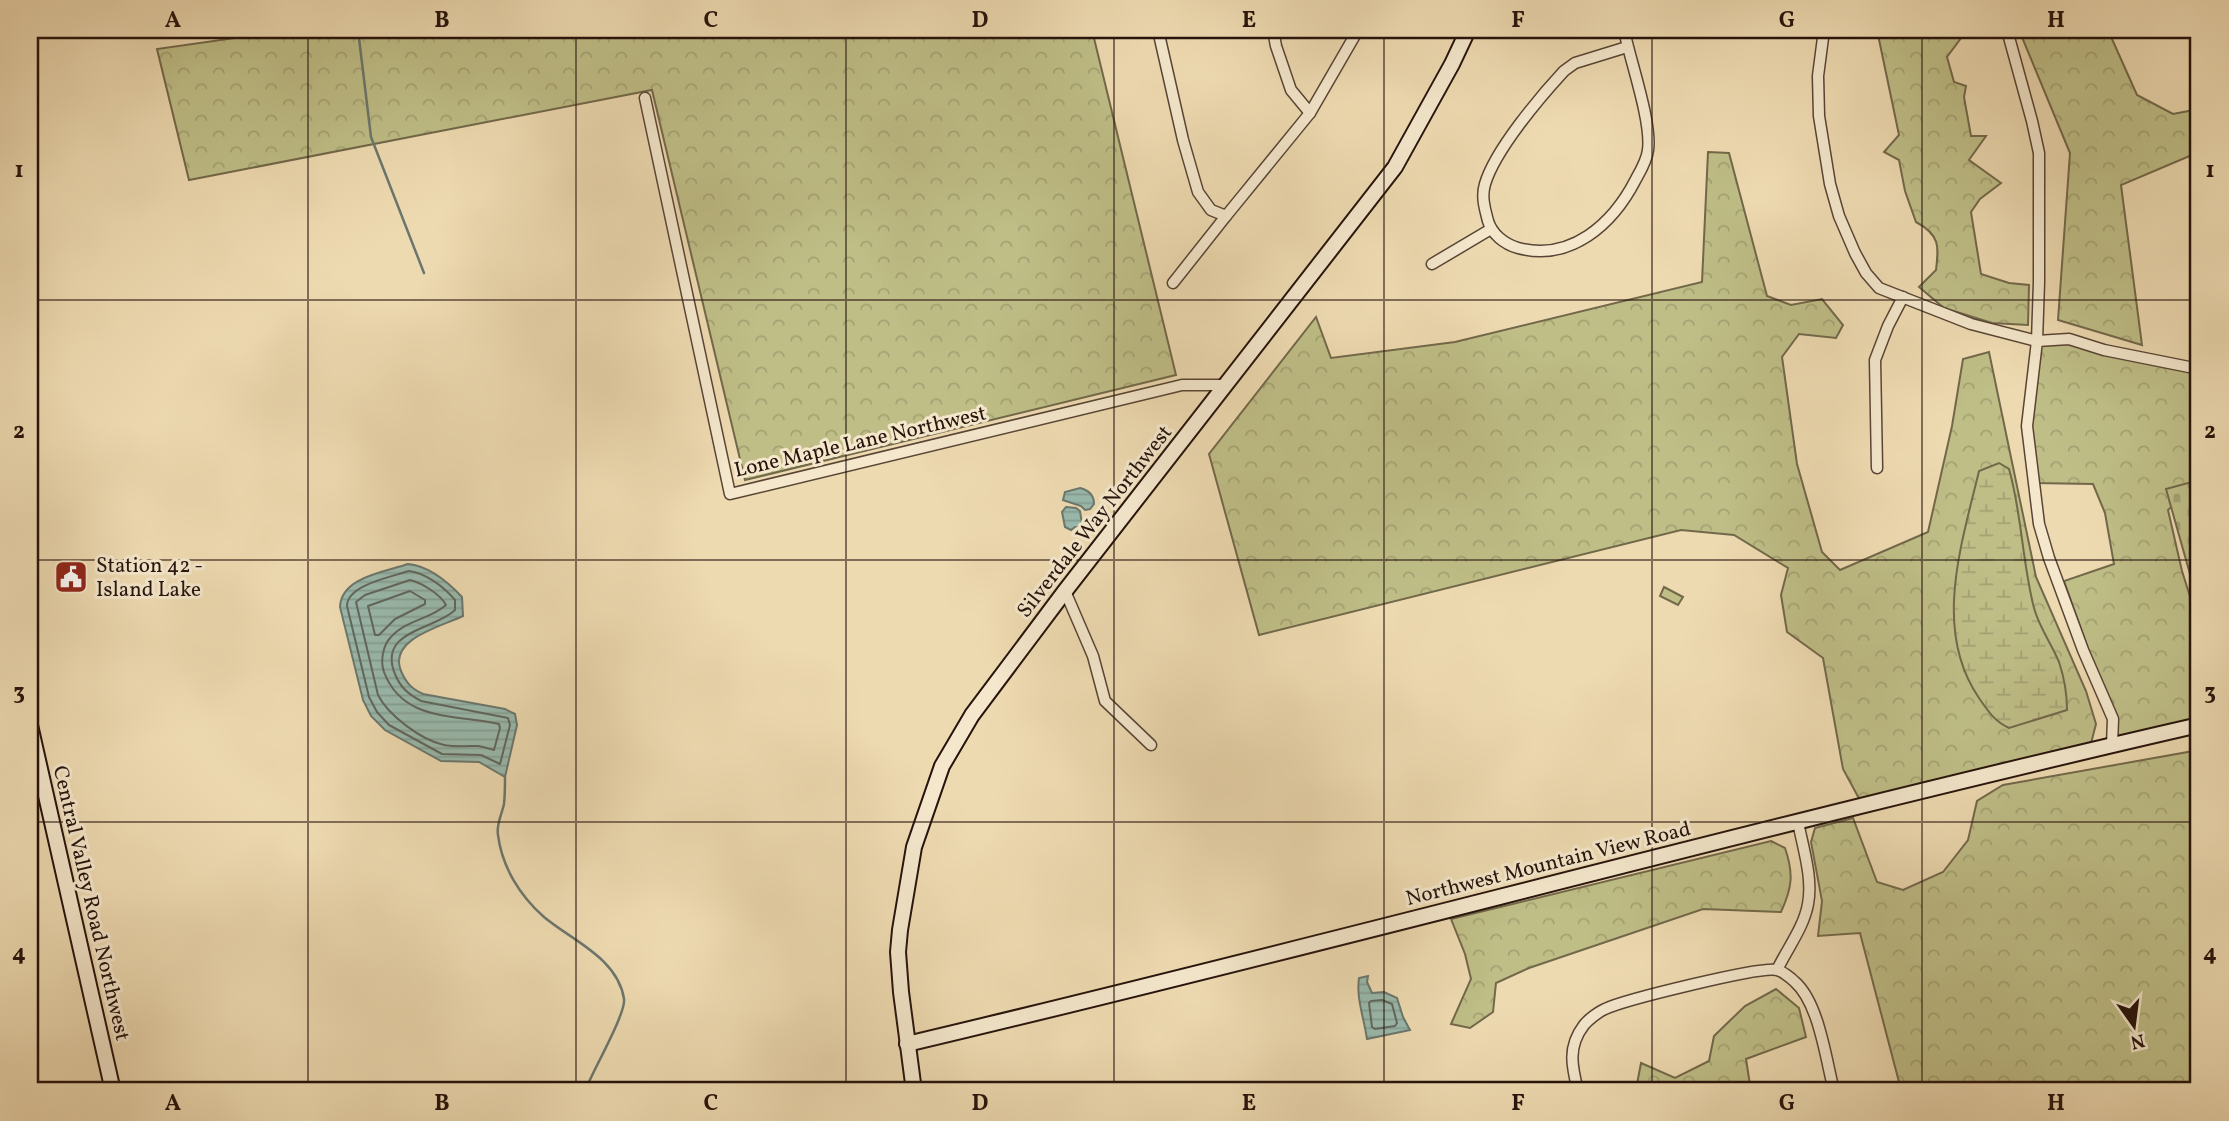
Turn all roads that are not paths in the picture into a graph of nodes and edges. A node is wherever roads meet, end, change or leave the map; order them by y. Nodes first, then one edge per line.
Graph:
1 (1158, 30) edge
2 (1273, 30) edge
3 (1359, 30) edge
4 (1468, 30) edge
5 (1624, 30) edge
6 (1824, 30) edge
7 (2007, 30) edge
8 (1627, 47) junction
9 (645, 98) dead end
10 (1310, 113) junction
11 (1226, 216) junction
12 (1491, 229) junction
13 (1432, 264) dead end
14 (1173, 283) dead end
15 (1903, 298) junction
16 (2037, 341) junction
17 (2199, 369) edge
18 (1226, 384) junction
19 (1877, 468) dead end
20 (1065, 591) junction
21 (30, 725) edge
22 (2199, 726) edge
23 (1151, 745) dead end
24 (2112, 745) junction
25 (1798, 822) junction
26 (1777, 970) junction
27 (907, 1044) junction
28 (113, 1091) edge
29 (914, 1091) edge
30 (1578, 1091) edge
31 (1834, 1091) edge

1 - 11 street
2 - 10 street
3 - 10 street
4 - 18 main road, Silverdale Way Northwest
5 - 8 street
6 - 15 street
7 - 16 street
8 - 12 street
8 - 12 street
9 - 18 street, Lone Maple Lane Northwest
10 - 11 street
11 - 14 street
12 - 13 street
15 - 16 street
15 - 19 street
16 - 17 street
16 - 24 street
18 - 20 main road, Silverdale Way Northwest
20 - 23 street
20 - 27 main road, Silverdale Way Northwest
21 - 28 main road, Central Valley Road Northwest
22 - 24 main road, Northwest Mountain View Road
24 - 25 main road, Northwest Mountain View Road
25 - 26 street
25 - 27 main road, Northwest Mountain View Road
26 - 30 street
26 - 31 street
27 - 29 main road, Silverdale Way Northwest

